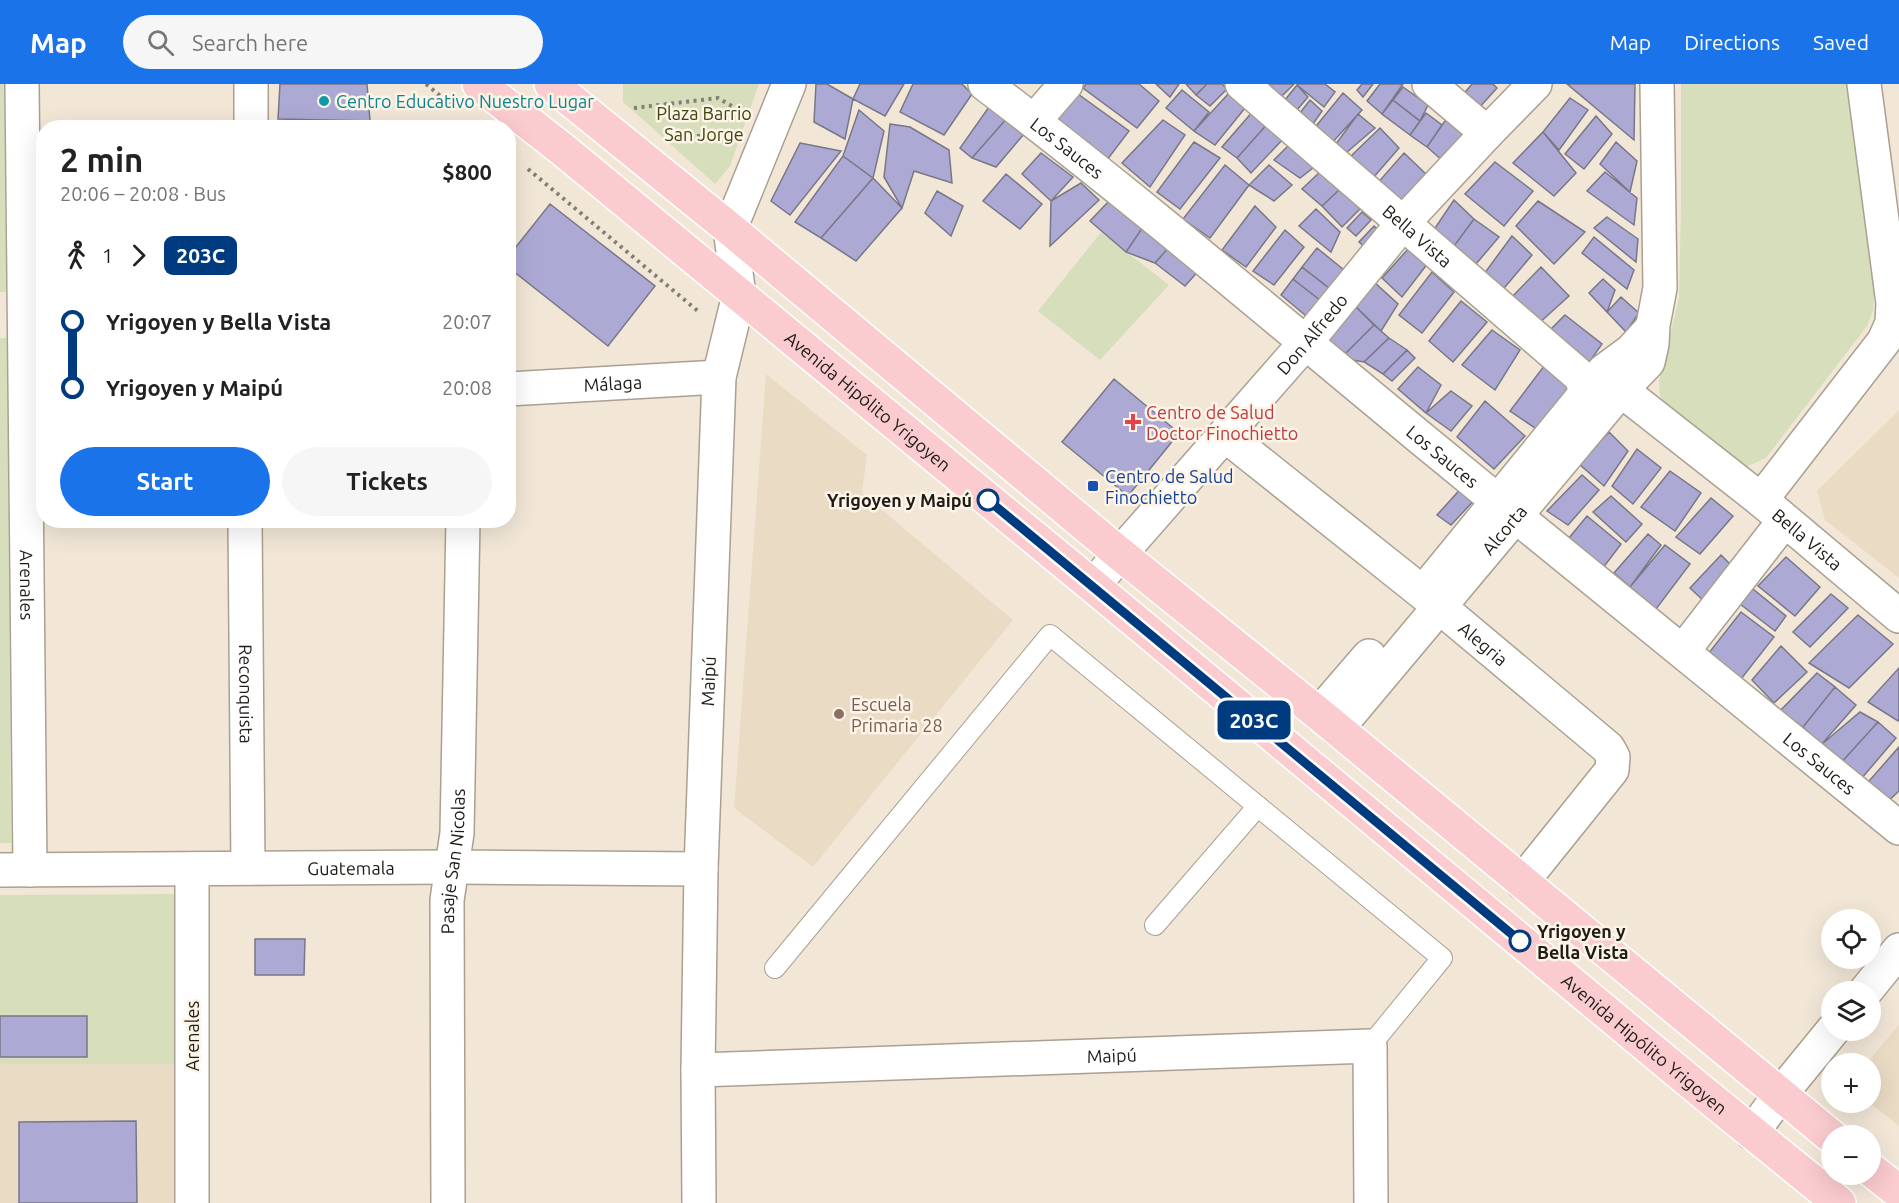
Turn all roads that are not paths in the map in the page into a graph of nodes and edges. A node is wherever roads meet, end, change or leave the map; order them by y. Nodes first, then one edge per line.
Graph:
1 (22, 84) edge
2 (251, 84) edge
3 (479, 84) edge
4 (551, 84) edge
5 (789, 84) edge
6 (985, 84) edge
7 (1066, 84) edge
8 (1242, 84) edge
9 (1429, 84) edge
10 (1535, 84) edge
11 (1657, 84) edge
12 (1864, 84) edge
13 (251, 120) edge
14 (1034, 121) junction
15 (1487, 133) junction
16 (1403, 223) junction
17 (730, 229) junction
18 (739, 295) junction
19 (23, 308) edge
20 (1306, 342) junction
21 (718, 377) junction
22 (1604, 384) junction
23 (516, 388) edge
24 (1225, 435) junction
25 (1507, 509) junction
26 (1772, 510) junction
27 (245, 528) edge
28 (464, 528) edge
29 (1120, 554) junction
30 (1093, 586) junction
31 (1431, 600) junction
32 (1899, 616) edge
33 (1683, 651) junction
34 (1328, 721) junction
35 (1258, 806) junction
36 (1899, 828) edge
37 (452, 867) junction
38 (248, 868) junction
39 (192, 869) junction
40 (701, 869) junction
41 (15, 870) edge
42 (1522, 882) junction
43 (1155, 925) dead end
44 (1899, 950) edge
45 (775, 968) dead end
46 (1874, 981) edge
47 (1824, 1041) edge
48 (1370, 1046) junction
49 (698, 1070) junction
50 (1779, 1096) junction
51 (1821, 1128) edge
52 (1752, 1133) junction
53 (1881, 1178) edge
54 (1899, 1192) edge
55 (192, 1203) edge
56 (448, 1203) edge
57 (699, 1203) edge
58 (1371, 1203) edge
59 (1839, 1203) edge

1 - 19 street, Arenales
2 - 13 street
3 - 18 main road, Avenida Hipólito Yrigoyen
4 - 17 main road
5 - 17 street
6 - 14 street, Los Sauces
7 - 14 street
8 - 16 street, Bella Vista
9 - 15 street
10 - 15 street, Don Alfredo
11 - 22 street, Alcorta
12 - 26 street
14 - 20 street, Los Sauces
15 - 16 street, Don Alfredo
16 - 20 street, Don Alfredo
16 - 22 street, Bella Vista
17 - 18 street
17 - 29 main road
18 - 21 street, Maipú
18 - 30 main road, Avenida Hipólito Yrigoyen
19 - 41 street, Arenales
20 - 24 street, Don Alfredo
20 - 25 street, Los Sauces
21 - 23 street, Málaga
21 - 40 street, Maipú
22 - 25 street, Alcorta
22 - 26 street, Bella Vista
24 - 29 street, Don Alfredo
24 - 31 street, Alegria
25 - 31 street, Alcorta
25 - 33 street, Los Sauces
26 - 32 street, Bella Vista
26 - 33 street
27 - 38 street, Reconquista
28 - 37 street, Pasaje San Nicolas
29 - 30 street, Don Alfredo
29 - 34 main road
30 - 52 main road, Avenida Hipólito Yrigoyen
31 - 34 street, Alcorta
31 - 42 street, Alegria
33 - 36 street, Los Sauces
34 - 42 main road
35 - 43 lane
35 - 45 lane
35 - 48 lane
37 - 38 street, Guatemala
37 - 40 street, Guatemala
37 - 56 street, Pasaje San Nicolas
38 - 39 street, Guatemala
39 - 41 street, Guatemala
39 - 55 street, Arenales
40 - 49 street, Maipú
42 - 50 main road
44 - 46 street
47 - 50 street
48 - 49 street, Maipú
48 - 58 street
49 - 57 street, Maipú
50 - 51 main road
50 - 52 street
52 - 59 main road, Avenida Hipólito Yrigoyen
53 - 54 main road

